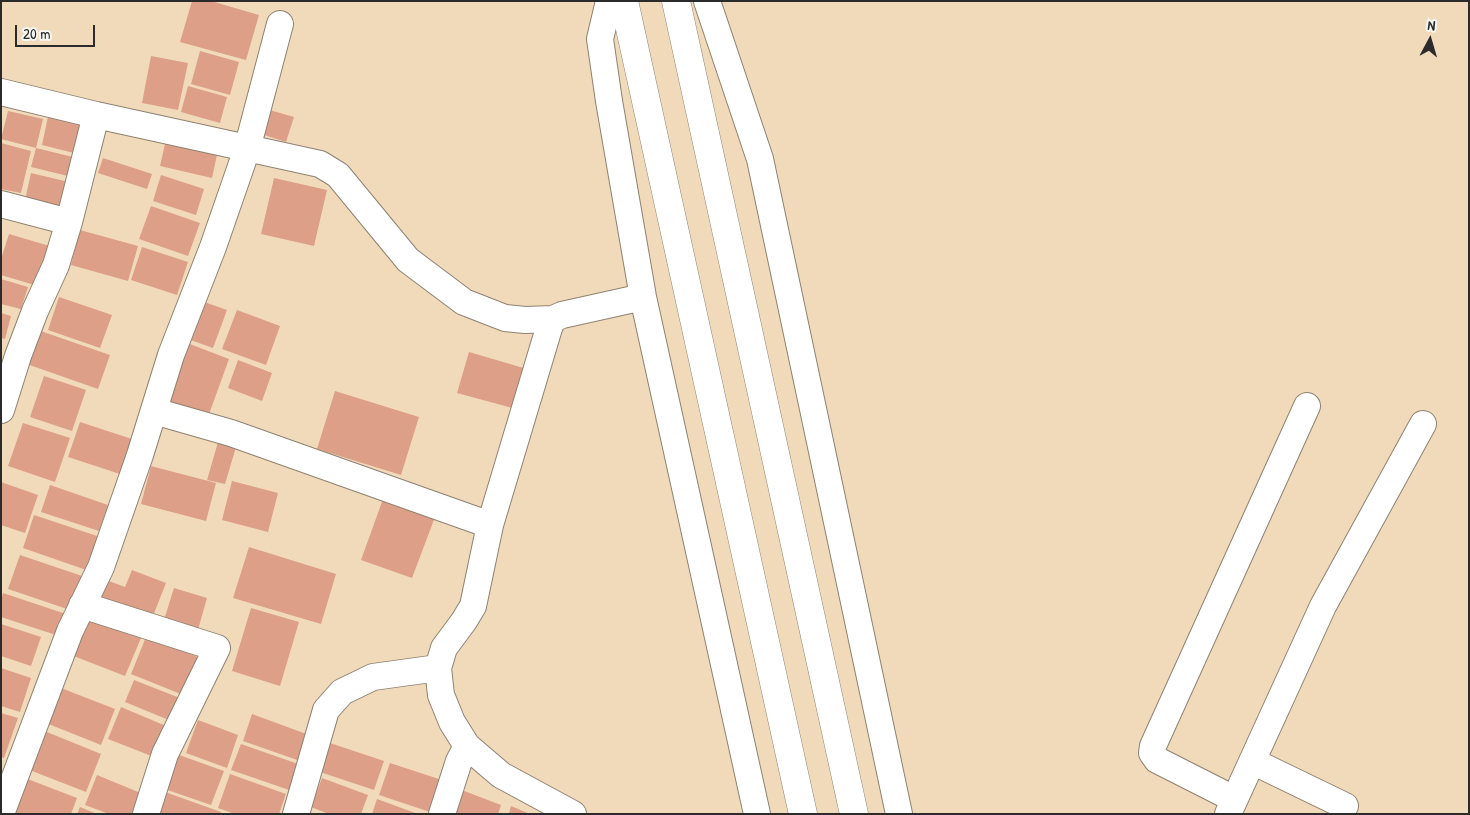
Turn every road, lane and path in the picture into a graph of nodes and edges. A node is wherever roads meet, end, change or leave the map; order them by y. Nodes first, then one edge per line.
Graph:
1 (609, 1) edge
2 (624, 1) edge
3 (676, 1) edge
4 (707, 1) edge
5 (280, 24) dead end
6 (1, 92) edge
7 (96, 116) junction
8 (247, 149) junction
9 (1, 204) edge
10 (69, 222) junction
11 (643, 297) junction
12 (553, 320) junction
13 (1307, 406) dead end
14 (1, 410) edge
15 (154, 412) junction
16 (1424, 424) dead end
17 (490, 525) junction
18 (82, 605) junction
19 (438, 668) junction
20 (468, 746) junction
21 (1252, 761) junction
22 (1345, 806) dead end
23 (1231, 807) edge
24 (854, 811) edge
25 (1, 814) edge
26 (146, 814) edge
27 (296, 814) edge
28 (442, 814) edge
29 (573, 814) edge
30 (757, 814) edge
31 (803, 814) edge
32 (899, 814) edge

1 - 11 street
2 - 31 highway
3 - 24 highway
4 - 32 street
5 - 8 street
6 - 7 street
7 - 8 street
7 - 10 street
8 - 12 street
8 - 15 street
9 - 10 street
10 - 14 street
11 - 12 street
11 - 30 street
12 - 17 street
13 - 23 street
15 - 17 street
15 - 18 street
16 - 21 street
17 - 19 street
18 - 25 street
18 - 26 street
19 - 20 street
19 - 27 street
20 - 28 street
20 - 29 street
21 - 22 street
21 - 23 street

